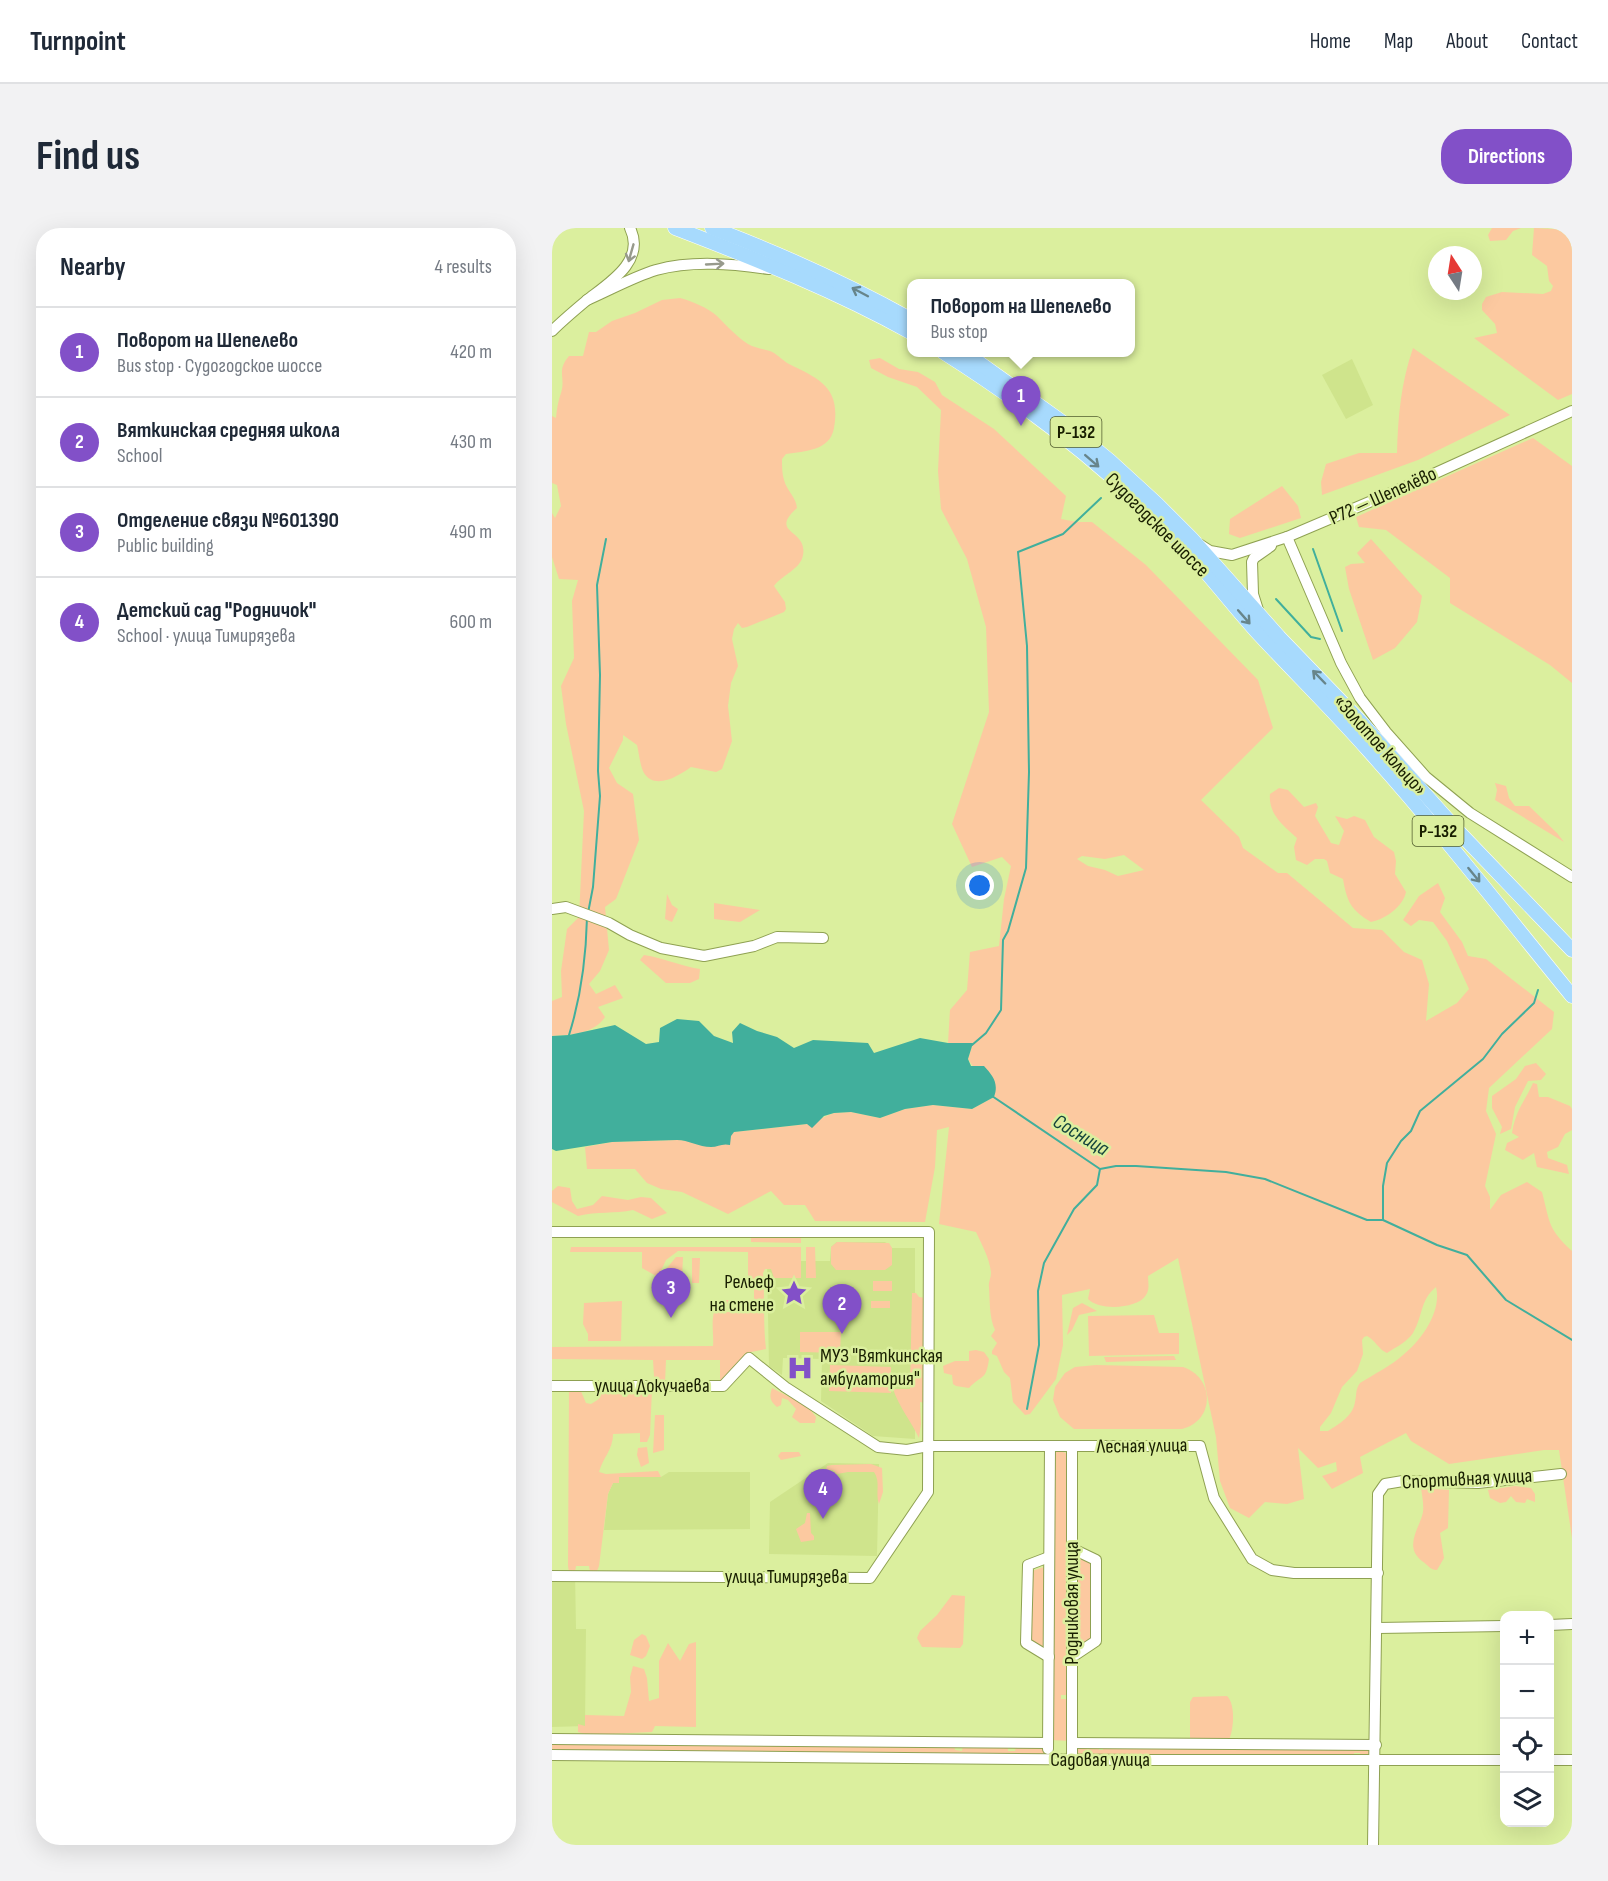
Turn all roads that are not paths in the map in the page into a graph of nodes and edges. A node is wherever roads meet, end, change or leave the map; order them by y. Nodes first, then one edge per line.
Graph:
1 (630, 228) edge
2 (675, 228) edge
3 (712, 228) edge
4 (786, 271) junction
5 (587, 300) junction
6 (907, 317) edge
7 (907, 330) edge
8 (552, 331) edge
9 (951, 357) edge
10 (971, 357) edge
11 (1572, 411) edge
12 (1287, 537) junction
13 (1191, 538) junction
14 (1259, 614) junction
15 (1297, 674) joint
16 (1572, 877) edge
17 (552, 909) edge
18 (823, 938) dead end
19 (1572, 950) edge
20 (1572, 996) edge
21 (552, 1232) edge
22 (552, 1386) edge
23 (928, 1446) junction
24 (1050, 1447) junction
25 (1072, 1447) junction
26 (1561, 1474) dead end
27 (1073, 1550) junction
28 (1049, 1557) junction
29 (1378, 1573) junction
30 (552, 1576) edge
31 (1572, 1624) edge
32 (1554, 1625) edge
33 (1500, 1626) edge
34 (1378, 1628) junction
35 (1049, 1657) junction
36 (1072, 1657) junction
37 (552, 1739) edge
38 (1048, 1743) junction
39 (1072, 1743) junction
40 (1376, 1744) junction
41 (552, 1755) edge
42 (1048, 1760) junction
43 (1072, 1760) junction
44 (1500, 1760) edge
45 (1554, 1760) edge
46 (1572, 1760) edge
47 (1375, 1761) junction
48 (1374, 1845) edge

1 -> 5 street
2 - 4 main road
6 -> 3 main road
5 -> 4 street
4 - 7 main road
5 - 8 street
9 -> 15 main road, Судогодское шоссе / Р-132
10 - 13 main road, Судогодское шоссе / Р-132
11 - 12 street, Р72 — Шепелёво
12 - 13 street, Р72 — Шепелёво
12 - 14 street
12 - 16 street
13 - 14 main road, «Золотое кольцо» / Р-132
19 -> 14 main road, «Золотое кольцо» / Р-132
15 -> 20 main road, «Золотое кольцо» / Р-132
17 - 18 street
21 - 23 street
22 - 23 street, улица Докучаева
23 - 24 street, Лесная улица
23 - 30 street, улица Тимирязева
24 - 25 street, Лесная улица
24 - 28 street, Родниковая улица
25 - 27 street, Родниковая улица
25 - 29 street, Лесная улица
26 - 29 street, Спортивная улица
27 - 36 street, Родниковая улица
27 - 36 street
28 - 35 street, Родниковая улица
28 - 35 street
29 - 34 street
31 - 32 street
33 - 34 street
34 - 40 street
35 - 38 street, Родниковая улица
36 - 39 street, Родниковая улица
37 - 38 street
38 - 42 street, Родниковая улица
39 - 40 street
39 - 43 street, Родниковая улица
40 - 47 street
41 - 42 street, Садовая улица
42 - 43 street, Садовая улица
43 - 47 street, Садовая улица
44 - 47 street, Садовая улица
45 - 46 street
47 - 48 street

